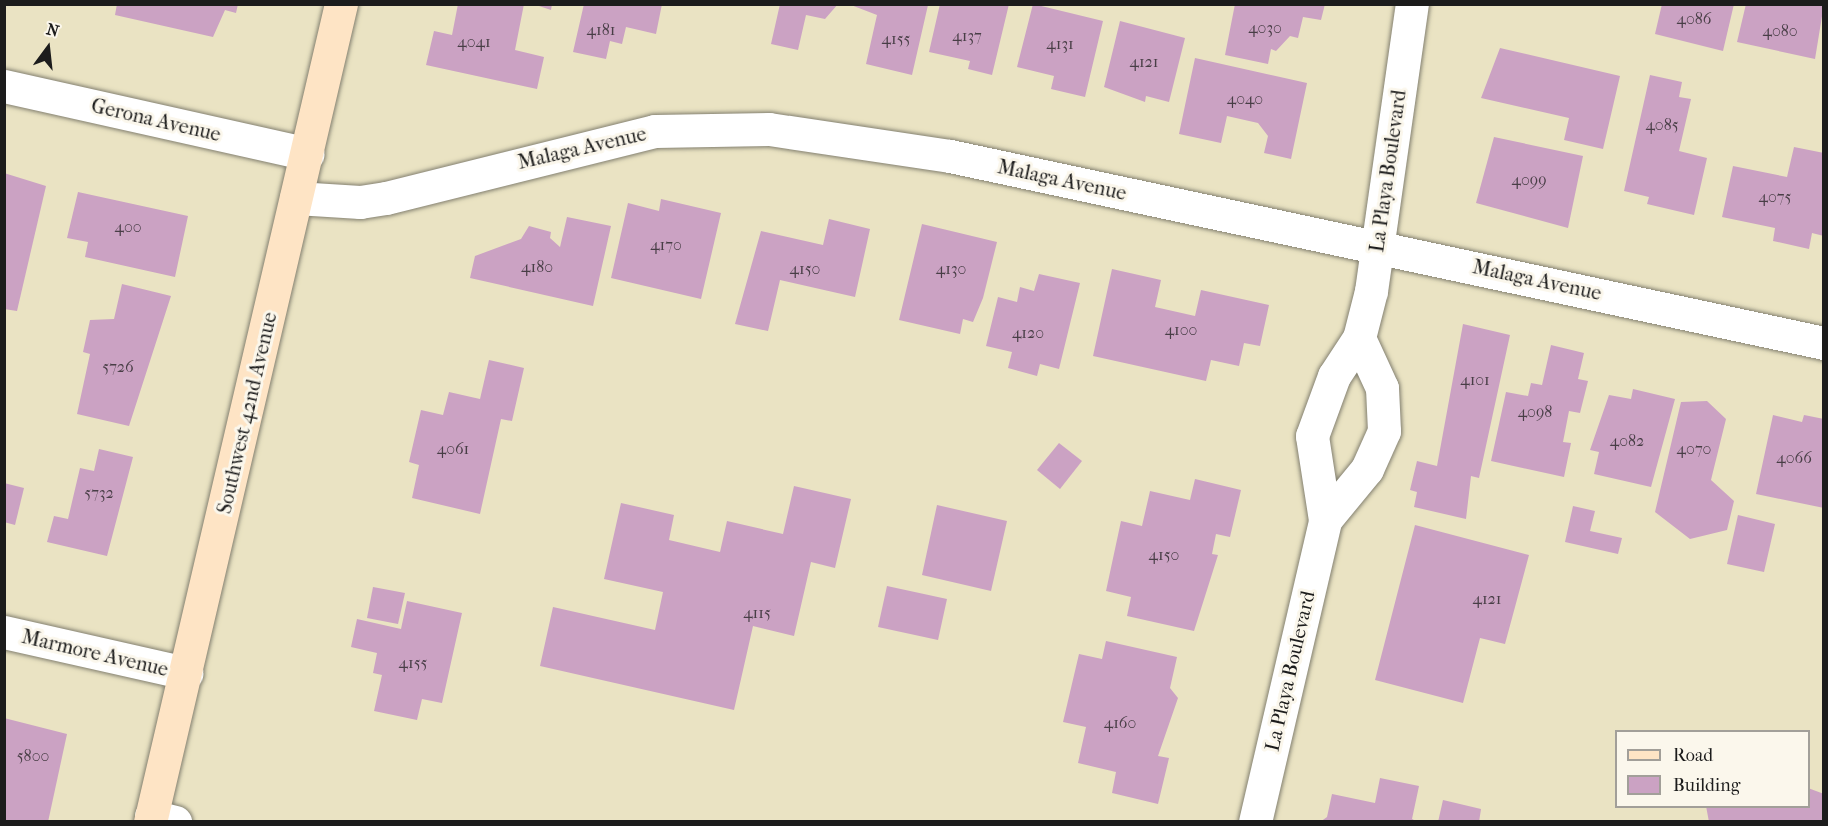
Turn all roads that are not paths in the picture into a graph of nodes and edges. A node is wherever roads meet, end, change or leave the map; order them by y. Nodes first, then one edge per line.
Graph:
1 (341, 4) edge
2 (1412, 4) edge
3 (4, 86) edge
4 (307, 154) junction
5 (296, 198) junction
6 (1378, 247) junction
7 (1359, 338) junction
8 (1824, 343) edge
9 (1325, 520) junction
10 (4, 632) edge
11 (186, 673) junction
12 (159, 820) edge
13 (1255, 822) edge

1 - 4 main road, Southwest 42nd Avenue
2 - 6 street, La Playa Boulevard
3 - 4 street, Gerona Avenue
4 - 5 main road, Southwest 42nd Avenue
5 - 6 street, Malaga Avenue
5 - 11 main road, Southwest 42nd Avenue
6 - 7 street, La Playa Boulevard
6 - 8 street, Malaga Avenue
7 - 9 street, La Playa Boulevard
7 - 9 street, La Playa Boulevard
9 - 13 street, La Playa Boulevard
10 - 11 street, Marmore Avenue
11 - 12 main road, Southwest 42nd Avenue

